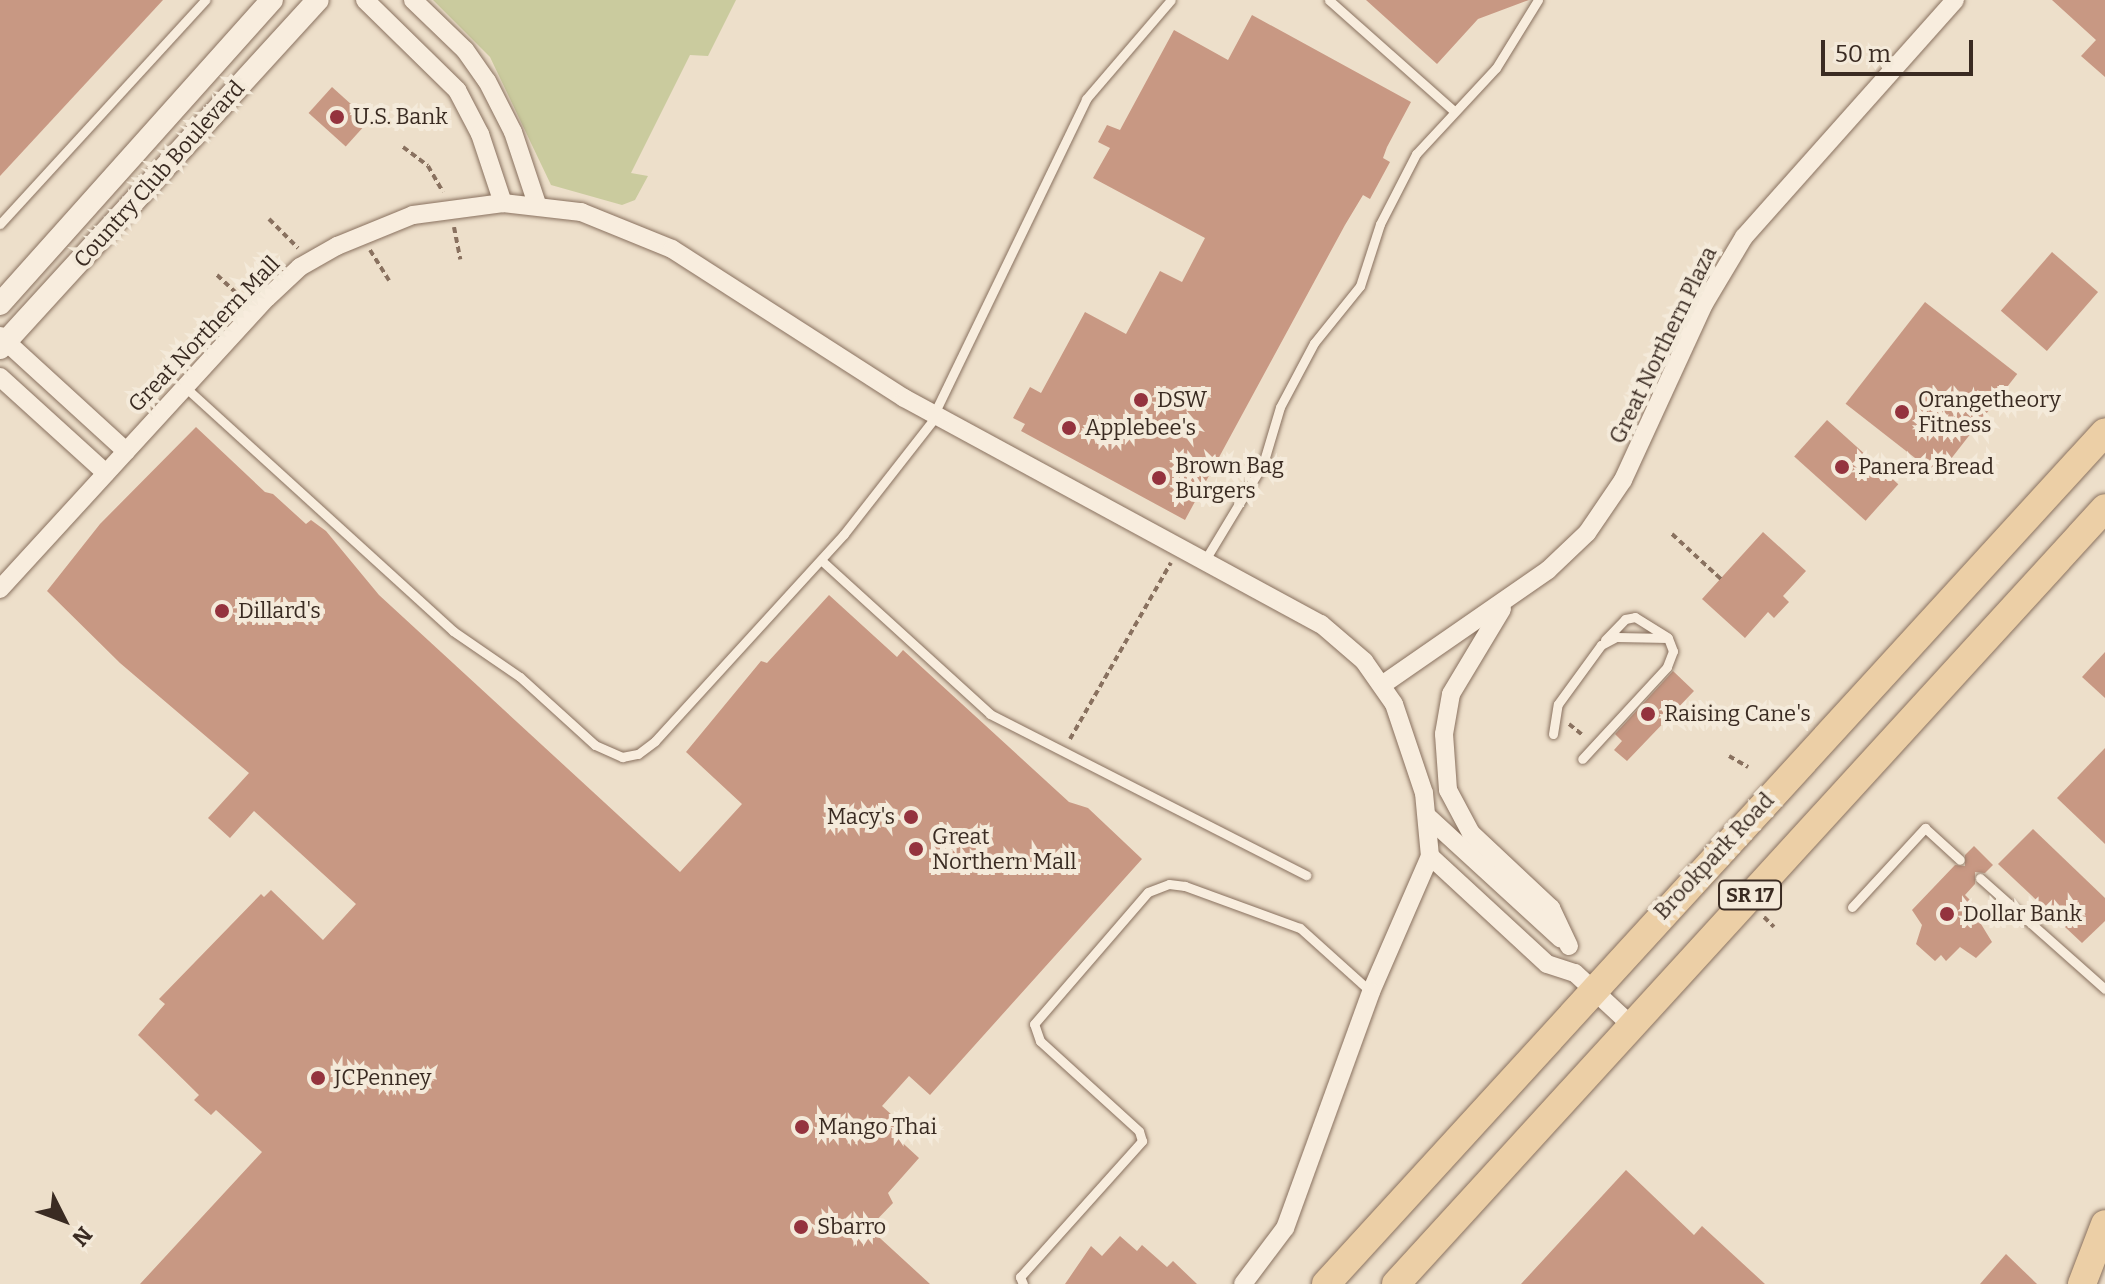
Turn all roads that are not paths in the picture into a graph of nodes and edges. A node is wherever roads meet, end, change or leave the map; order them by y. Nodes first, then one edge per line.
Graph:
1 (205, 0) edge
2 (272, 0) edge
3 (318, 0) edge
4 (365, 0) edge
5 (413, 0) edge
6 (1171, 0) edge
7 (1329, 0) edge
8 (1538, 0) edge
9 (1955, 0) edge
10 (1454, 111) junction
11 (503, 203) junction
12 (537, 204) junction
13 (0, 224) edge
14 (0, 304) edge
15 (2, 342) edge
16 (0, 377) edge
17 (185, 387) junction
18 (935, 414) junction
19 (2105, 432) edge
20 (126, 451) junction
21 (106, 473) junction
22 (2105, 508) edge
23 (821, 560) junction
24 (1205, 560) junction
25 (0, 589) edge
26 (1509, 599) junction
27 (1668, 638) junction
28 (1601, 645) junction
29 (1382, 685) junction
30 (1553, 734) dead end
31 (1582, 759) dead end
32 (1428, 817) junction
33 (1430, 856) junction
34 (1960, 860) dead end
35 (1306, 875) dead end
36 (1980, 878) dead end
37 (1852, 907) dead end
38 (1569, 946) junction
39 (1584, 981) junction
40 (2105, 989) edge
41 (1371, 992) junction
42 (1631, 1025) junction
43 (2105, 1224) edge
44 (1023, 1284) edge
45 (1243, 1284) edge
46 (1326, 1284) edge
47 (1396, 1284) edge
48 (2082, 1284) edge

1 - 13 lane
2 - 14 street, Country Club Boulevard
3 - 15 street, Country Club Boulevard
4 - 11 street
5 - 12 street
6 - 18 lane
7 - 10 lane
8 - 10 lane
9 - 26 street, Great Northern Plaza
10 - 24 lane
11 - 12 street, Great Northern Mall
11 - 17 street, Great Northern Mall
12 - 18 street, Great Northern Mall
15 - 20 street
16 - 21 street
17 - 20 street, Great Northern Mall
17 - 23 lane
18 - 23 lane
18 - 24 street, Great Northern Mall
19 - 39 main road, Brookpark Road / SR 17
20 - 21 street, Great Northern Mall
21 - 25 street, Great Northern Mall
22 - 42 main road, SR 17
23 - 35 lane
24 - 29 street, Great Northern Mall
26 - 29 street, Great Northern Plaza
26 - 38 street, Great Northern Plaza
27 - 28 lane
27 - 28 lane
27 - 31 lane
28 - 30 lane
29 - 32 street, Great Northern Mall
32 - 33 street, Great Northern Mall
32 - 38 street
33 - 39 street
33 - 41 street, Great Northern Mall
34 - 37 lane
36 - 40 lane
38 - 39 street
39 - 42 street
39 - 46 main road, Brookpark Road / SR 17
41 - 44 lane
41 - 45 street, Great Northern Mall
42 - 47 main road, SR 17
43 - 48 main road

